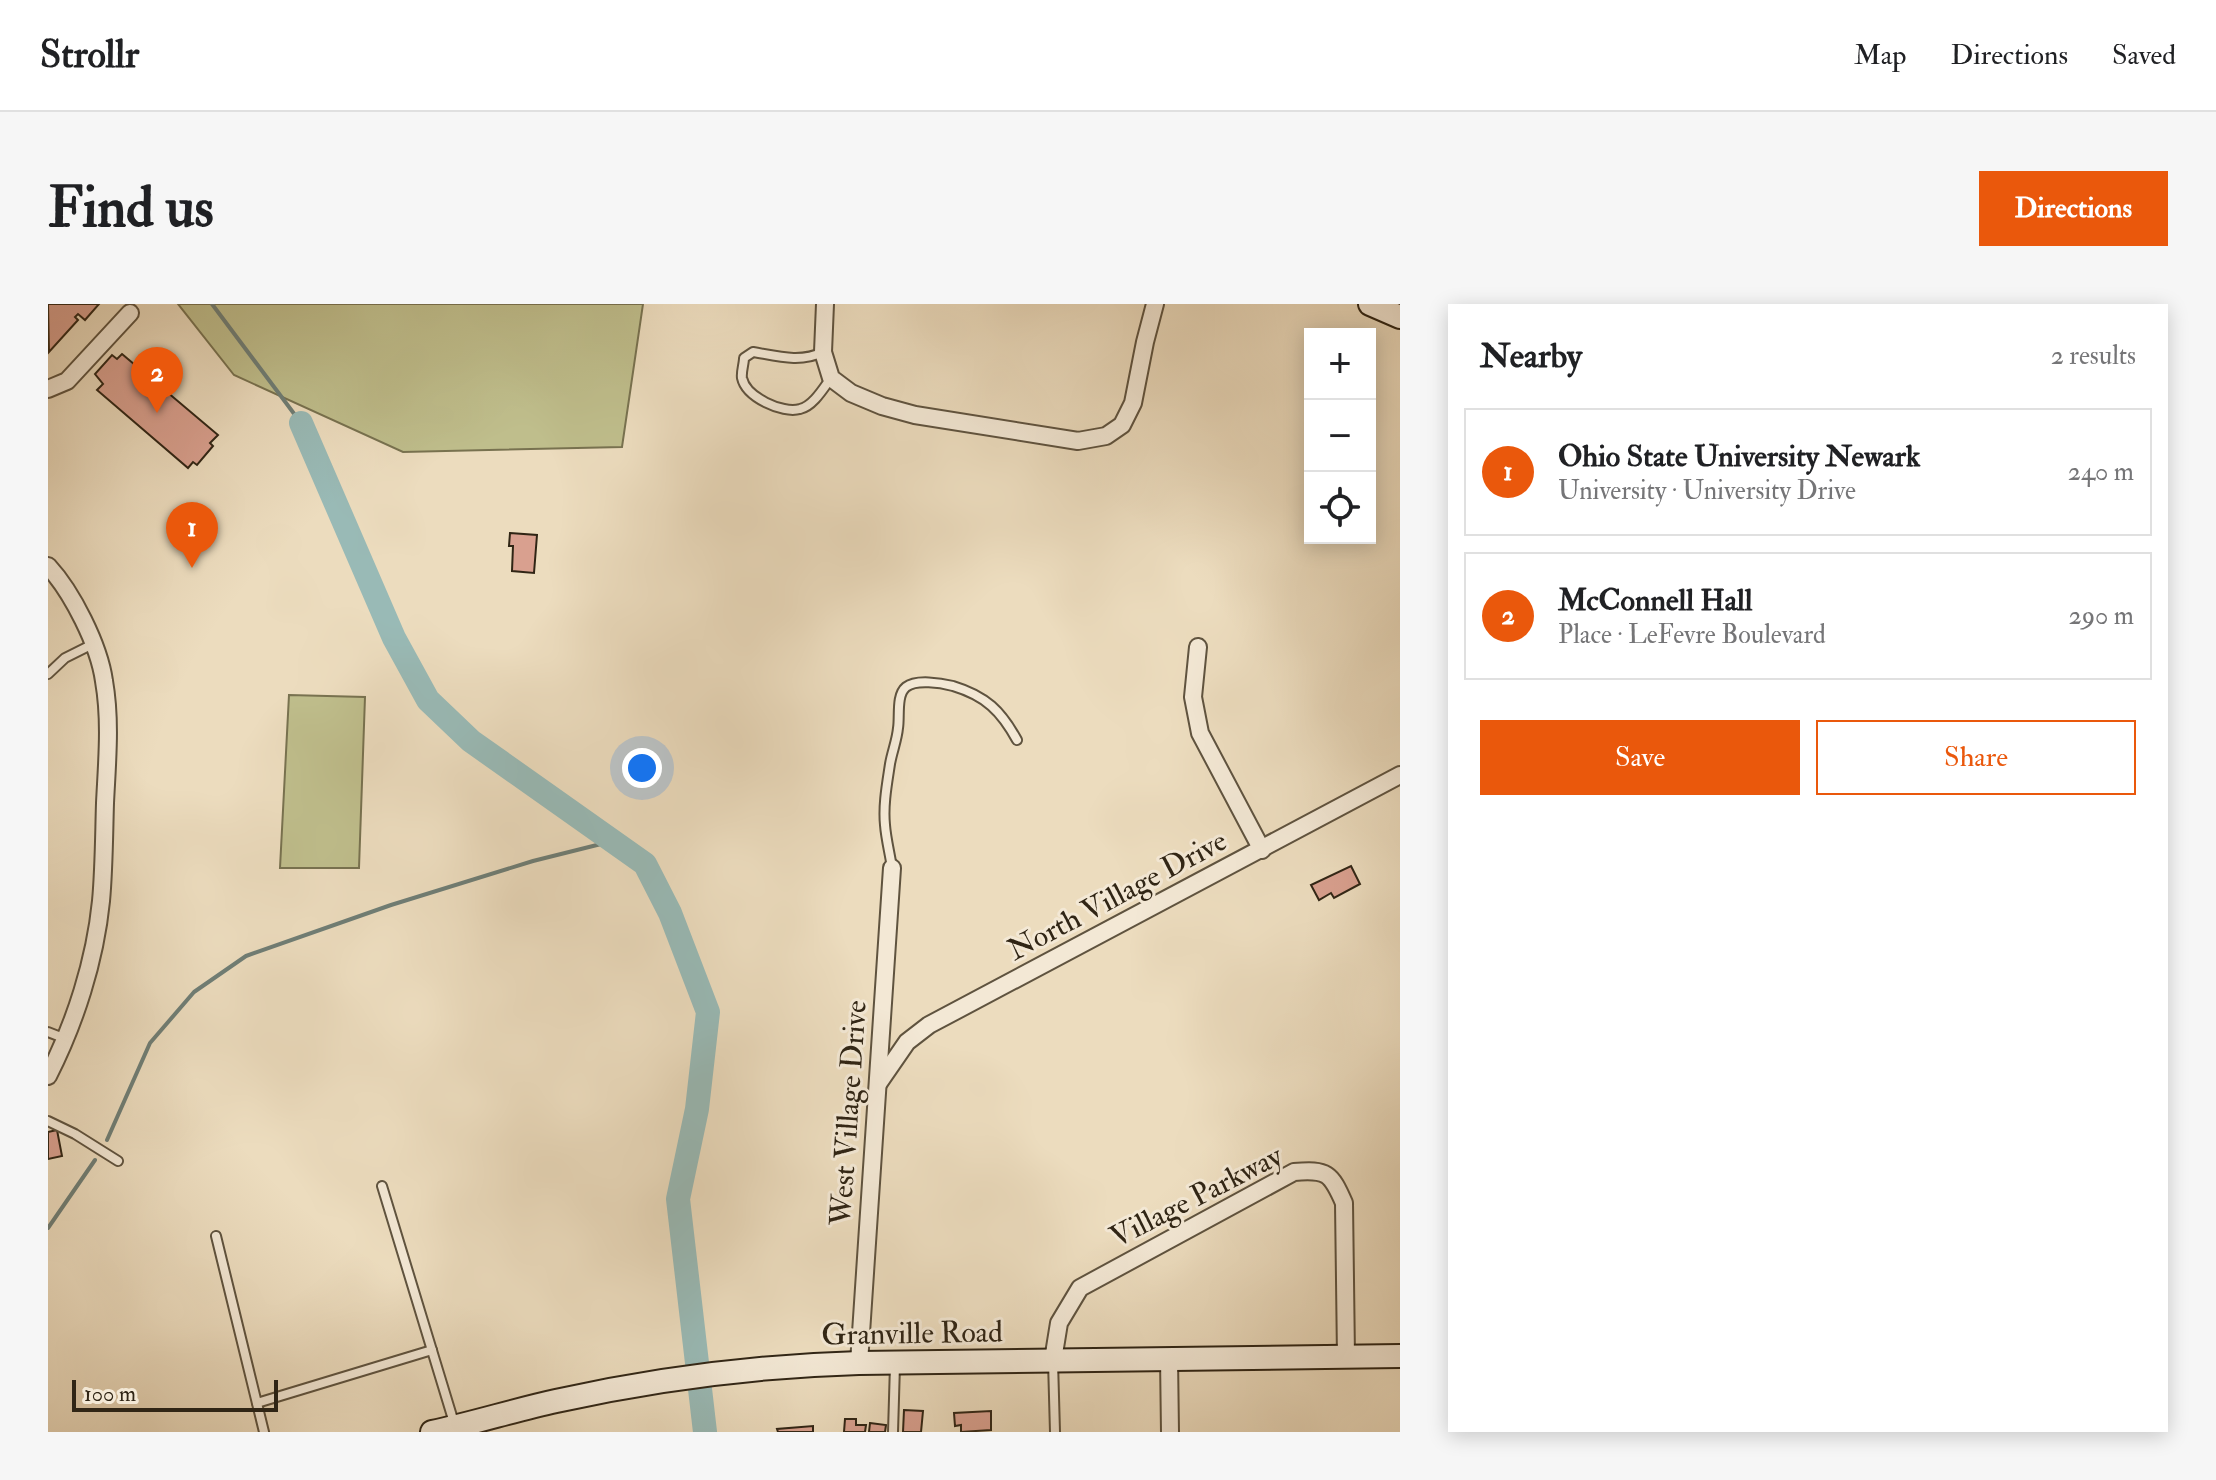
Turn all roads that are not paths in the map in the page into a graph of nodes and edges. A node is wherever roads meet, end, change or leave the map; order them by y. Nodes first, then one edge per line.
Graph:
1 (825, 304) edge
2 (1155, 304) edge
3 (1370, 304) edge
4 (130, 313) dead end
5 (1400, 317) edge
6 (823, 352) junction
7 (831, 378) junction
8 (48, 389) edge
9 (48, 566) edge
10 (94, 644) junction
11 (1198, 647) dead end
12 (48, 674) edge
13 (1017, 740) dead end
14 (1400, 775) edge
15 (1262, 850) junction
16 (892, 868) joint
17 (48, 1032) edge
18 (66, 1040) junction
19 (48, 1076) edge
20 (878, 1084) junction
21 (48, 1121) edge
22 (118, 1161) dead end
23 (382, 1186) dead end
24 (216, 1236) dead end
25 (432, 1350) junction
26 (1400, 1356) edge
27 (1346, 1357) junction
28 (1169, 1358) junction
29 (1053, 1360) junction
30 (859, 1363) junction
31 (895, 1363) junction
32 (257, 1403) junction
33 (455, 1427) junction
34 (264, 1432) edge
35 (432, 1432) edge
36 (893, 1432) edge
37 (1055, 1432) edge
38 (1170, 1432) edge

1 - 6 street
2 - 7 street
3 - 5 street
4 - 8 street
6 - 7 street
6 - 7 lane
9 - 10 street
10 - 12 lane
10 - 18 street
11 - 15 street
13 - 16 lane
14 - 15 street, North Village Drive
15 - 20 street, North Village Drive
16 - 20 street, West Village Drive
17 - 18 lane
18 - 19 street
20 - 30 street, West Village Drive
21 - 22 lane
23 - 25 lane
24 - 32 lane
25 - 32 lane
25 - 33 lane
26 - 27 street, Granville Road
27 - 28 street, Granville Road
27 - 29 street, Village Parkway
28 - 29 street, Granville Road
28 - 38 street
29 - 31 street, Granville Road
29 - 37 lane
30 - 31 street, Granville Road
30 - 33 street, Granville Road
31 - 36 lane
32 - 34 lane
33 - 35 street, Granville Road

